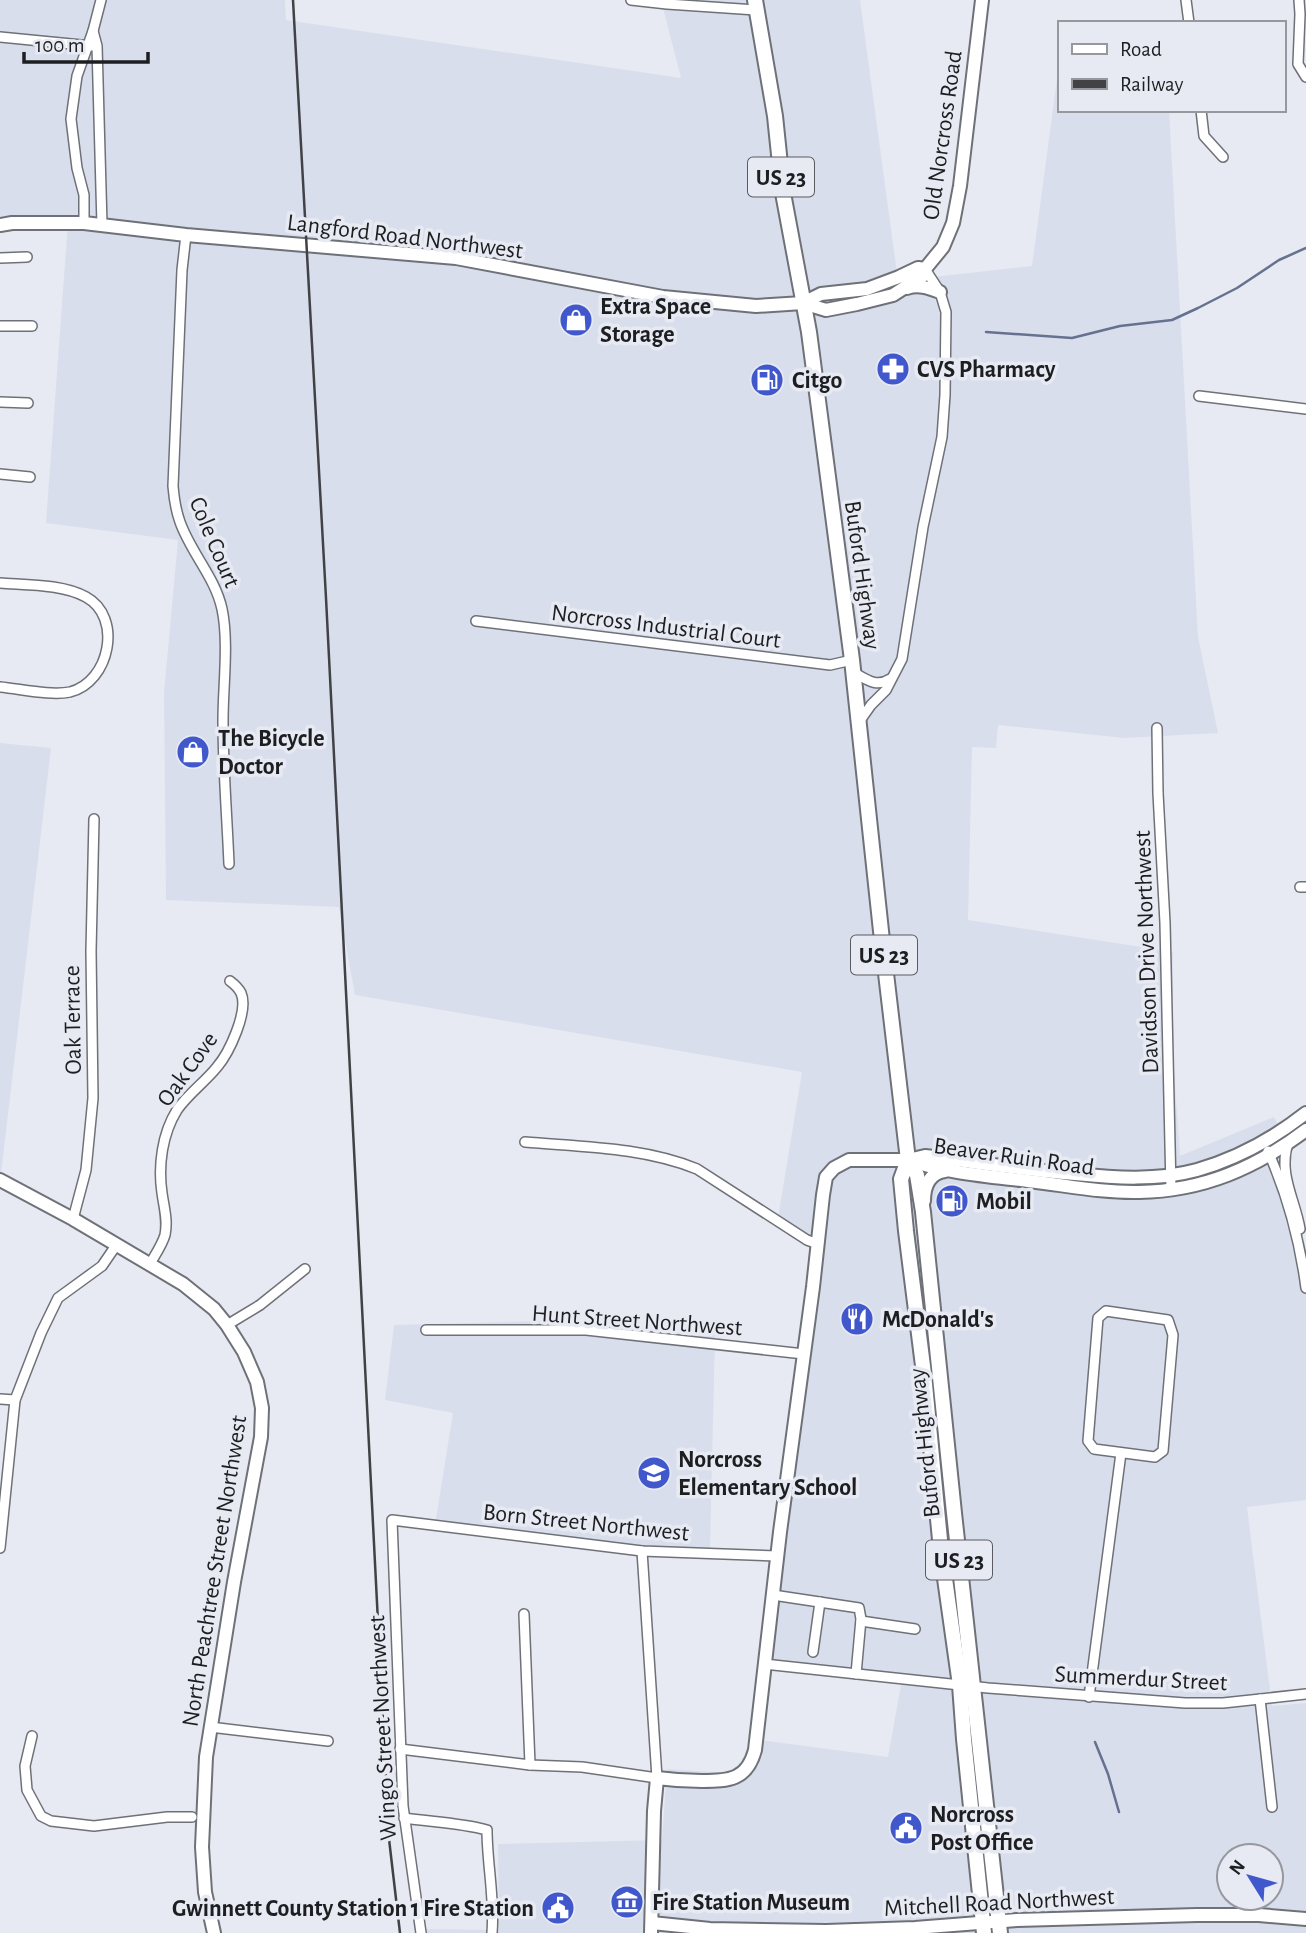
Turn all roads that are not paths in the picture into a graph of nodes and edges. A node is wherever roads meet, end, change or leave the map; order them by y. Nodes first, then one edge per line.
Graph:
1 (101, 0) edge
2 (631, 0) edge
3 (982, 0) edge
4 (1186, 0) edge
5 (1299, 0) edge
6 (756, 5) edge
7 (1189, 21) edge
8 (0, 37) edge
9 (92, 46) junction
10 (1306, 78) edge
11 (1200, 112) edge
12 (1223, 157) dead end
13 (84, 223) junction
14 (0, 225) edge
15 (103, 225) junction
16 (186, 235) junction
17 (27, 257) dead end
18 (0, 258) edge
19 (925, 269) junction
20 (901, 291) junction
21 (940, 292) junction
22 (803, 303) junction
23 (0, 326) edge
24 (32, 326) dead end
25 (1199, 396) dead end
26 (0, 402) edge
27 (27, 403) dead end
28 (1306, 408) edge
29 (0, 474) edge
30 (30, 477) dead end
31 (0, 583) edge
32 (476, 621) dead end
33 (853, 666) junction
34 (892, 678) junction
35 (0, 687) edge
36 (859, 722) junction
37 (1157, 728) dead end
38 (94, 819) dead end
39 (229, 864) dead end
40 (230, 981) dead end
41 (1306, 1113) edge
42 (1306, 1130) edge
43 (525, 1142) dead end
44 (1288, 1143) junction
45 (1267, 1149) junction
46 (908, 1160) junction
47 (945, 1171) junction
48 (1171, 1174) junction
49 (0, 1180) edge
50 (1171, 1189) junction
51 (923, 1212) junction
52 (73, 1219) junction
53 (117, 1244) junction
54 (818, 1244) junction
55 (1299, 1248) junction
56 (150, 1264) junction
57 (306, 1269) dead end
58 (1306, 1288) edge
59 (227, 1325) junction
60 (426, 1330) dead end
61 (804, 1354) junction
62 (942, 1395) junction
63 (926, 1397) junction
64 (0, 1399) edge
65 (15, 1400) junction
66 (1121, 1453) junction
67 (392, 1520) joint
68 (0, 1546) edge
69 (642, 1551) junction
70 (777, 1556) junction
71 (773, 1595) junction
72 (821, 1602) junction
73 (524, 1614) dead end
74 (861, 1621) junction
75 (915, 1629) dead end
76 (813, 1652) dead end
77 (764, 1664) junction
78 (856, 1674) junction
79 (967, 1686) junction
80 (1306, 1694) edge
81 (1089, 1697) junction
82 (1260, 1699) junction
83 (210, 1727) junction
84 (32, 1736) dead end
85 (328, 1741) dead end
86 (400, 1749) junction
87 (530, 1765) junction
88 (657, 1778) junction
89 (1272, 1807) dead end
90 (192, 1817) dead end
91 (404, 1818) junction
92 (1306, 1919) edge
93 (1000, 1927) edge
94 (651, 1928) edge
95 (984, 1928) edge
96 (214, 1933) edge
97 (421, 1933) edge
98 (492, 1933) edge

1 - 9 street
2 - 6 street
3 - 19 street, Old Norcross Road
4 - 7 street
5 - 10 street
6 - 22 main road, Buford Highway / US 23
8 - 9 street
9 - 13 street
9 - 15 street
11 - 12 street
13 - 14 street, Langford Road Northwest
13 - 15 street, Langford Road Northwest
15 - 16 street, Langford Road Northwest
16 - 22 street, Langford Road Northwest
16 - 39 street, Cole Court
17 - 18 street
19 - 20 street, Langford Road Northwest
19 - 21 street
19 - 22 street, Langford Road Northwest
20 - 21 street
20 - 22 street, Langford Road Northwest
21 - 34 street
22 - 33 main road, Buford Highway / US 23
23 - 24 street
25 - 28 street
26 - 27 street
29 - 30 street
31 - 35 street
32 - 33 street, Norcross Industrial Court
33 - 34 street
33 - 36 main road, Buford Highway / US 23
34 - 36 street
36 - 46 main road, Buford Highway / US 23
37 - 48 street, Davidson Drive Northwest
38 - 52 street, Oak Terrace
40 - 56 street, Oak Cove
41 - 45 street, Beaver Ruin Road
42 - 44 street, Beaver Ruin Road
43 - 54 street
44 - 45 street, Beaver Ruin Road
44 - 55 street
45 - 48 street, Beaver Ruin Road
45 - 50 street, Beaver Ruin Road
45 - 55 street
46 - 47 street, Beaver Ruin Road
46 - 48 street, Beaver Ruin Road
46 - 51 main road, Buford Highway / US 23
46 - 54 street
46 - 63 main road, Buford Highway / US 23
47 - 50 street, Beaver Ruin Road
47 - 51 street
48 - 50 street, Davidson Drive Northwest
49 - 52 street, North Peachtree Street Northwest
51 - 62 main road, Buford Highway / US 23
52 - 53 street, North Peachtree Street Northwest
53 - 56 street, North Peachtree Street Northwest
53 - 65 street
54 - 61 street
55 - 58 street
56 - 59 street, North Peachtree Street Northwest
57 - 59 street
59 - 83 street, North Peachtree Street Northwest
60 - 61 street, Hunt Street Northwest
61 - 70 street
62 - 63 main road
62 - 79 main road, Buford Highway / US 23
63 - 79 main road, Buford Highway / US 23
64 - 65 street
65 - 68 street
66 - 66 street
66 - 81 street
67 - 69 street, Born Street Northwest
67 - 86 street, Wingo Street Northwest
69 - 70 street, Born Street Northwest
69 - 88 street
70 - 71 street
71 - 72 street
71 - 77 street
72 - 74 street
72 - 76 street
73 - 87 street
74 - 75 street
74 - 78 street
77 - 78 street, Summerdur Street
77 - 88 street
78 - 79 street, Summerdur Street
79 - 81 street, Summerdur Street
79 - 93 main road, Buford Highway / US 23
79 - 95 main road, Buford Highway / US 23
80 - 82 street, Summerdur Street
81 - 82 street, Summerdur Street
82 - 89 street
83 - 85 street
83 - 96 street, North Peachtree Street Northwest
84 - 90 street
86 - 87 street
86 - 91 street, Wingo Street Northwest
87 - 88 street
88 - 94 street
91 - 97 street, Wingo Street Northwest
91 - 98 street
92 - 93 street, Mitchell Road Northwest
93 - 95 street, Mitchell Road Northwest
94 - 95 street, Mitchell Road Northwest

